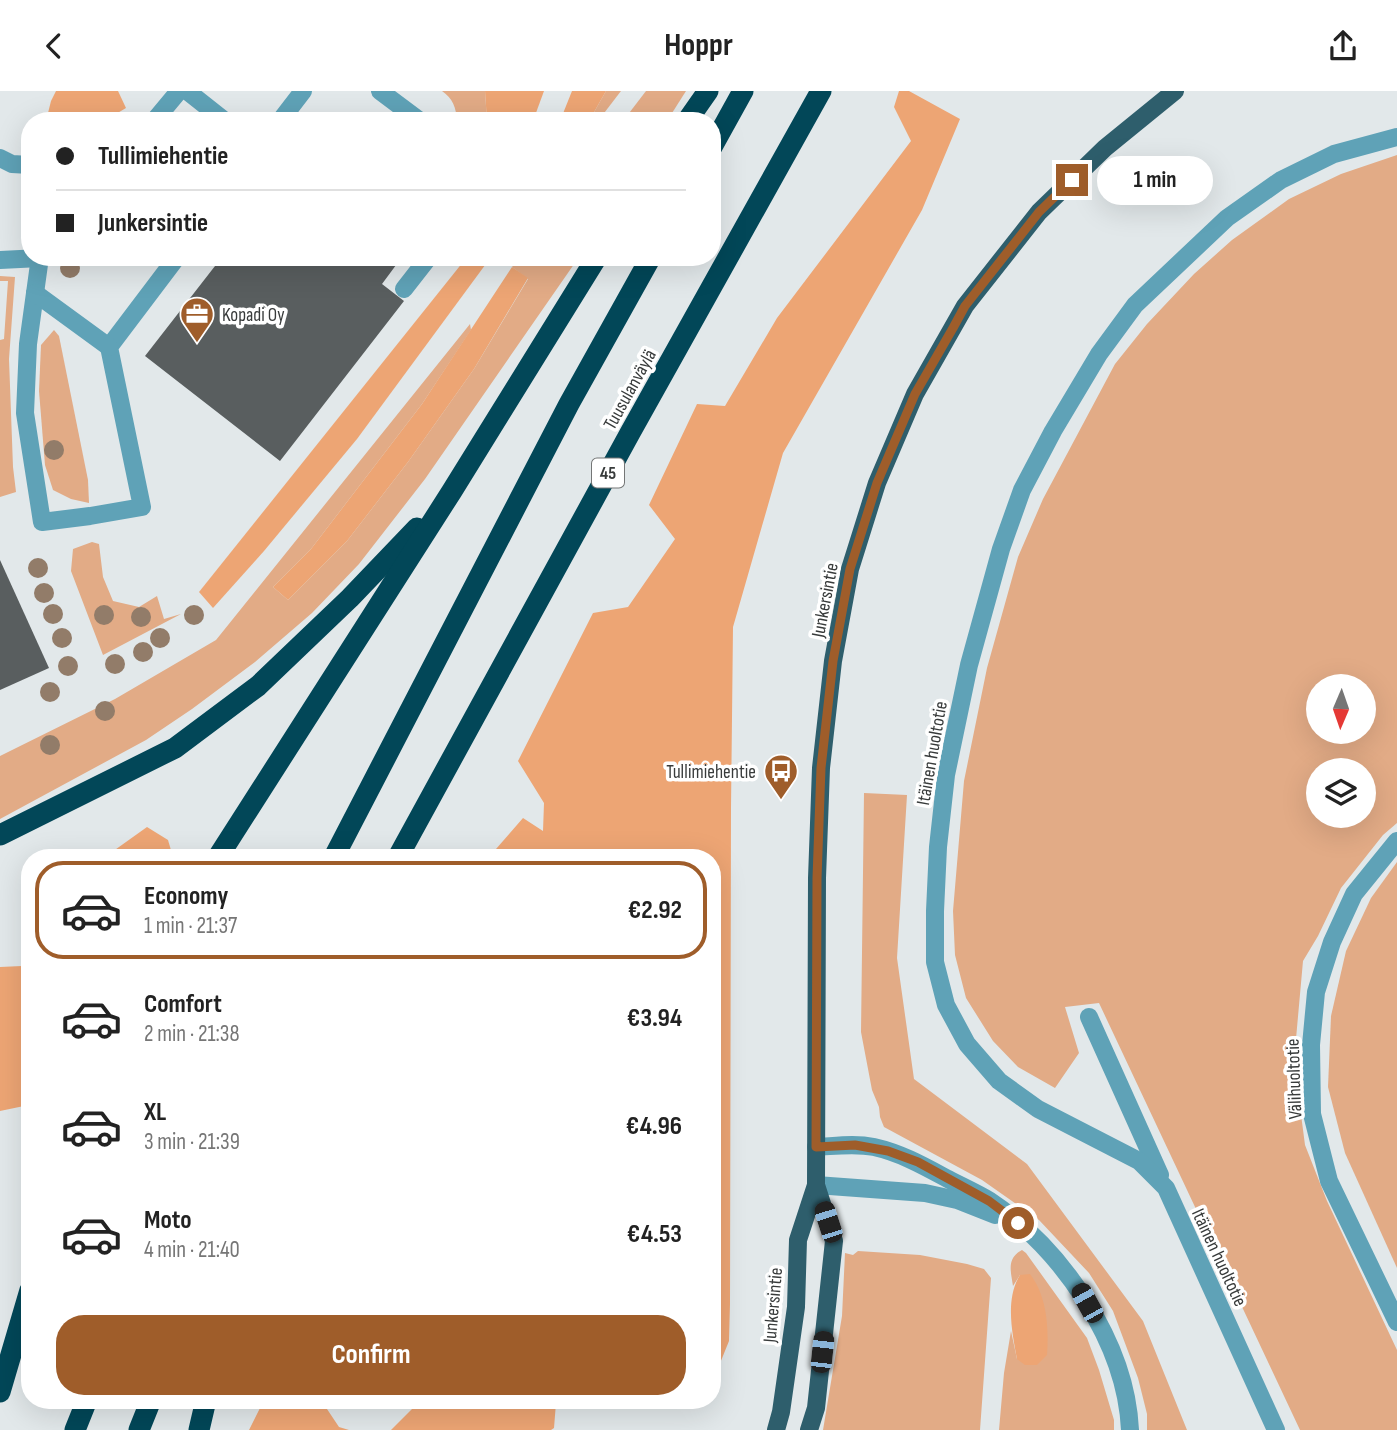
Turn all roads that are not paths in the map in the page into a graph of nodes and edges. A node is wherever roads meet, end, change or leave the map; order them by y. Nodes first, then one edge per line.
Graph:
1 (179, 91) edge
2 (187, 91) edge
3 (303, 91) edge
4 (380, 91) edge
5 (708, 91) edge
6 (743, 91) edge
7 (821, 91) edge
8 (1175, 91) edge
9 (162, 112) edge
10 (214, 112) edge
11 (287, 112) edge
12 (408, 112) edge
13 (693, 112) edge
14 (721, 131) edge
15 (1397, 137) edge
16 (0, 159) edge
17 (21, 164) edge
18 (21, 258) edge
19 (0, 260) edge
20 (39, 266) edge
21 (170, 266) edge
22 (422, 266) edge
23 (591, 266) edge
24 (646, 266) edge
25 (404, 289) dead end
26 (35, 293) junction
27 (109, 347) junction
28 (452, 491) junction
29 (0, 835) edge
30 (1397, 841) edge
31 (223, 849) edge
32 (338, 849) edge
33 (402, 849) edge
34 (1089, 1017) dead end
35 (816, 1147) junction
36 (816, 1185) junction
37 (1166, 1188) junction
38 (1018, 1223) junction
39 (21, 1321) edge
40 (1397, 1322) edge
41 (0, 1392) edge
42 (84, 1409) edge
43 (147, 1409) edge
44 (204, 1409) edge
45 (75, 1430) edge
46 (139, 1430) edge
47 (199, 1430) edge
48 (776, 1430) edge
49 (809, 1430) edge
50 (1130, 1430) edge
51 (1276, 1430) edge

1 - 9 street
2 - 10 street
3 - 11 street
4 - 12 street
5 - 13 highway
6 - 14 highway
7 - 33 highway, Tuusulanväylä / 45
8 - 35 main road, Junkersintie
15 - 37 street, Itäinen huoltotie
16 - 17 street
18 - 19 street
20 - 26 street
21 - 27 street
22 - 25 street
23 - 28 highway
24 - 32 highway
26 - 27 street
26 - 27 street
28 - 29 highway
28 - 31 highway
30 - 40 street, Välihuoltotie
34 - 37 street
35 - 36 main road, Junkersintie
35 - 38 street
36 - 38 street
36 - 48 main road, Junkersintie
36 - 49 main road, Junkersintie
37 - 51 street, Itäinen huoltotie
38 - 50 street
39 - 41 highway
42 - 45 highway
43 - 46 highway
44 - 47 highway

